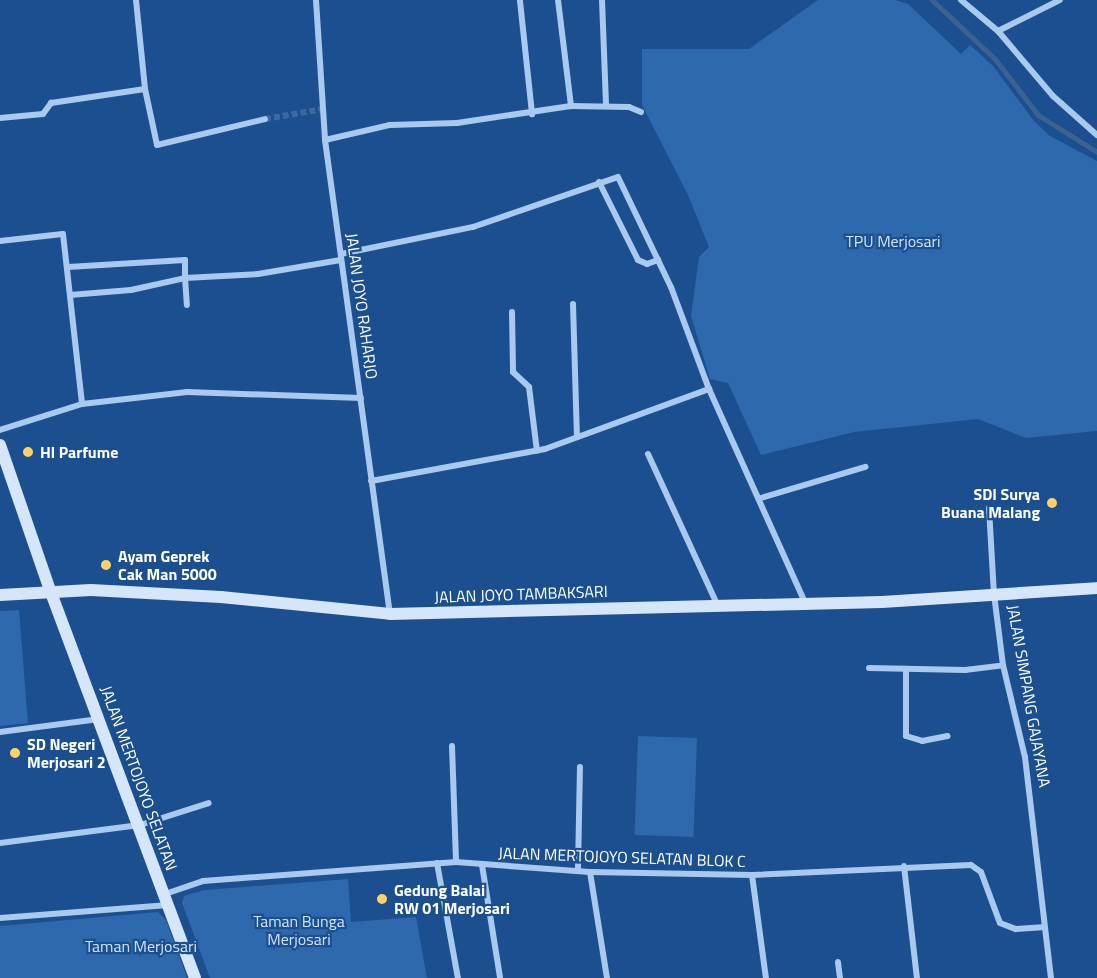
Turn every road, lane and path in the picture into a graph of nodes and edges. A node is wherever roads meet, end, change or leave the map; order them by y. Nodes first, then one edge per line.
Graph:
1 (136, 0) edge
2 (316, 0) edge
3 (558, 0) edge
4 (602, 0) edge
5 (961, 0) edge
6 (1060, 0) edge
7 (520, 1) edge
8 (998, 31) junction
9 (145, 89) junction
10 (571, 106) junction
11 (606, 106) junction
12 (641, 112) dead end
13 (532, 114) junction
14 (0, 118) edge
15 (265, 119) tunnel mouth
16 (1097, 135) edge
17 (325, 140) junction
18 (599, 182) junction
19 (0, 241) edge
20 (341, 257) junction
21 (658, 260) junction
22 (68, 267) junction
23 (185, 278) junction
24 (70, 295) junction
25 (573, 304) dead end
26 (187, 305) dead end
27 (512, 312) dead end
28 (709, 389) junction
29 (361, 398) junction
30 (82, 404) junction
31 (0, 430) edge
32 (577, 437) junction
33 (0, 445) edge
34 (537, 451) junction
35 (648, 454) dead end
36 (865, 467) dead end
37 (371, 481) junction
38 (760, 498) junction
39 (989, 508) dead end
40 (1097, 588) edge
41 (50, 590) junction
42 (994, 594) junction
43 (0, 595) edge
44 (805, 604) junction
45 (719, 606) junction
46 (390, 614) junction
47 (1004, 665) junction
48 (869, 668) dead end
49 (906, 669) junction
50 (100, 718) junction
51 (0, 732) edge
52 (948, 736) dead end
53 (452, 746) dead end
54 (580, 767) dead end
55 (209, 803) dead end
56 (140, 825) junction
57 (0, 843) edge
58 (456, 862) junction
59 (437, 863) junction
60 (482, 865) junction
61 (904, 866) junction
62 (578, 869) junction
63 (590, 872) junction
64 (752, 875) junction
65 (167, 899) junction
66 (0, 918) edge
67 (1042, 927) junction
68 (838, 962) dead end
69 (195, 978) edge
70 (458, 978) edge
71 (500, 978) edge
72 (607, 978) edge
73 (766, 978) edge
74 (840, 978) edge
75 (917, 978) edge
76 (1051, 978) edge

1 - 9 street
2 - 17 street, JALAN JOYO RAHARJO
3 - 10 street
4 - 11 street
5 - 8 street
6 - 8 street
7 - 13 street
8 - 16 street
9 - 14 street
9 - 15 street
10 - 11 street
10 - 13 street
11 - 12 street
13 - 17 street
17 - 20 street, JALAN JOYO RAHARJO
18 - 20 street
18 - 21 street
18 - 21 street
19 - 22 street
20 - 23 street
20 - 29 street, JALAN JOYO RAHARJO
21 - 28 street
22 - 23 street
22 - 24 street
23 - 24 street
23 - 26 street
24 - 30 street
25 - 32 street
27 - 34 street
28 - 32 street
28 - 38 street
29 - 30 street
29 - 37 street, JALAN JOYO RAHARJO
30 - 31 street
32 - 34 street
33 - 41 main road, JALAN MERTOJOYO SELATAN
34 - 37 street
35 - 45 street
36 - 38 street
37 - 46 street, JALAN JOYO RAHARJO
38 - 44 street
39 - 42 street
40 - 42 main road, JALAN SIMPANG GAJAYANA
41 - 43 main road, JALAN JOYO TAMBAKSARI
41 - 46 main road, JALAN JOYO TAMBAKSARI
41 - 50 main road, JALAN MERTOJOYO SELATAN
42 - 44 main road, JALAN JOYO TAMBAKSARI
42 - 47 street, JALAN SIMPANG GAJAYANA
44 - 45 main road, JALAN JOYO TAMBAKSARI
45 - 46 main road, JALAN JOYO TAMBAKSARI
47 - 49 street
47 - 67 street, JALAN SIMPANG GAJAYANA
48 - 49 street
49 - 52 street
50 - 51 street
50 - 56 main road, JALAN MERTOJOYO SELATAN
53 - 58 street
54 - 62 street
55 - 56 street
56 - 57 street
56 - 65 main road, JALAN MERTOJOYO SELATAN
58 - 59 street, JALAN MERTOJOYO SELATAN BLOK C
58 - 60 street, JALAN MERTOJOYO SELATAN BLOK C
59 - 65 street, JALAN MERTOJOYO SELATAN BLOK C
59 - 70 street
60 - 62 street, JALAN MERTOJOYO SELATAN BLOK C
60 - 71 street
61 - 64 street, JALAN MERTOJOYO SELATAN BLOK C
61 - 67 street, JALAN MERTOJOYO SELATAN BLOK C
61 - 75 street
62 - 63 street, JALAN MERTOJOYO SELATAN BLOK C
63 - 64 street, JALAN MERTOJOYO SELATAN BLOK C
63 - 72 street
64 - 73 street
65 - 66 street, JALAN MERTOJOYO SELATAN BLOK C
65 - 69 main road, JALAN MERTOJOYO SELATAN
67 - 76 street, JALAN SIMPANG GAJAYANA
68 - 74 street

